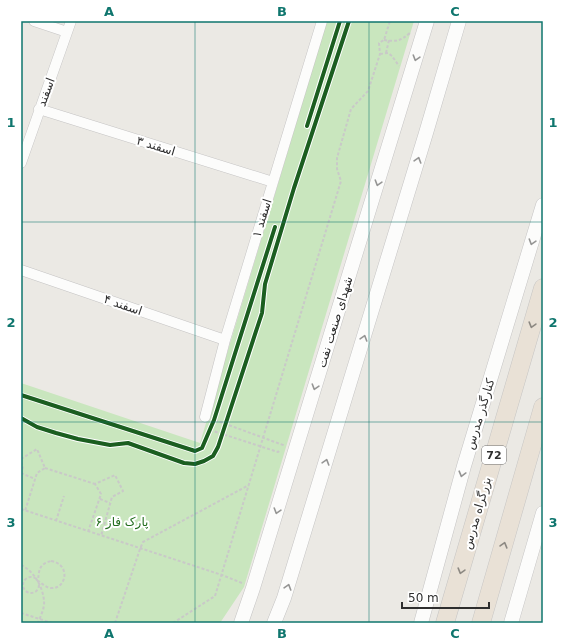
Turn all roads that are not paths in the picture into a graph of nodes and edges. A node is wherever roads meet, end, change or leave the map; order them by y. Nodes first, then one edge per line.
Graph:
1 (34, 21) edge
2 (70, 21) edge
3 (321, 21) edge
4 (428, 21) edge
5 (459, 21) edge
6 (67, 32) junction
7 (39, 109) junction
8 (21, 164) edge
9 (272, 182) junction
10 (543, 205) edge
11 (21, 270) edge
12 (543, 288) edge
13 (225, 340) junction
14 (543, 407) edge
15 (209, 418) road end
16 (543, 513) edge
17 (241, 623) edge
18 (274, 623) edge
19 (421, 623) edge
20 (445, 623) edge
21 (481, 623) edge
22 (511, 623) edge

1 - 6 street
2 - 6 street, اسفند
3 - 9 street, اسفند ۱
4 -> 17 main road, شهدای صنعت نفت
18 -> 5 main road
6 - 7 street, اسفند
7 - 8 street, اسفند
7 - 9 street, اسفند ۳
9 - 13 street, اسفند ۱
10 -> 19 main road, کنارگذر مدرس
11 - 13 street, اسفند ۴
12 -> 20 highway, بزرگراه مدرس / 72
13 - 15 street, اسفند ۱
21 -> 14 highway
16 - 22 main road

